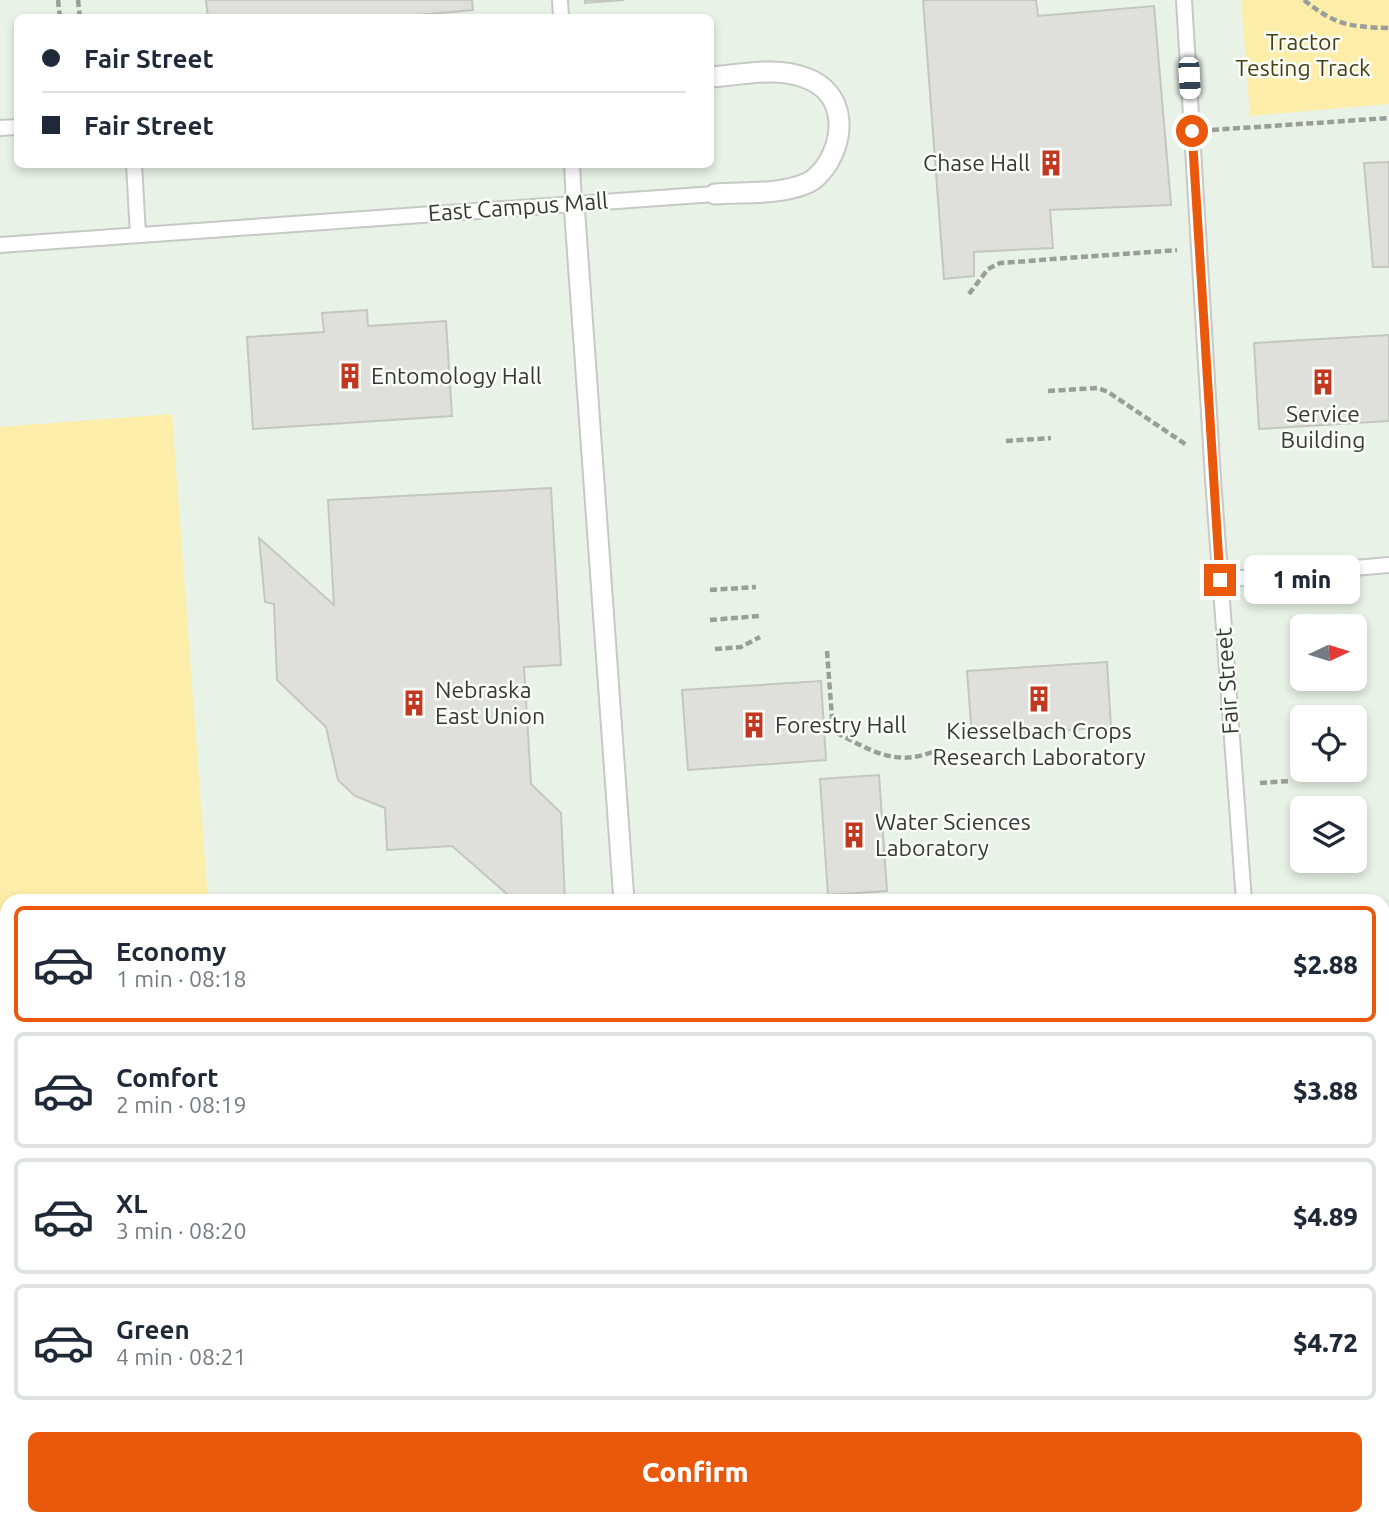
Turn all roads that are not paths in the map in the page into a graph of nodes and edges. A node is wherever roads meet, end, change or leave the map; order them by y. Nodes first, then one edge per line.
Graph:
1 (1184, 0) edge
2 (714, 77) edge
3 (134, 168) edge
4 (572, 168) edge
5 (715, 194) joint
6 (574, 203) junction
7 (138, 235) junction
8 (0, 245) edge
9 (1389, 565) edge
10 (1220, 580) junction
11 (623, 894) edge
12 (1243, 894) edge

1 - 10 lane, Fair Street
2 - 5 street, East Campus Mall
3 - 7 lane
4 - 6 lane
5 - 6 lane, East Campus Mall
6 - 7 lane, East Campus Mall
6 - 11 street
7 - 8 lane, East Campus Mall
9 - 10 lane
10 - 12 lane, Fair Street

